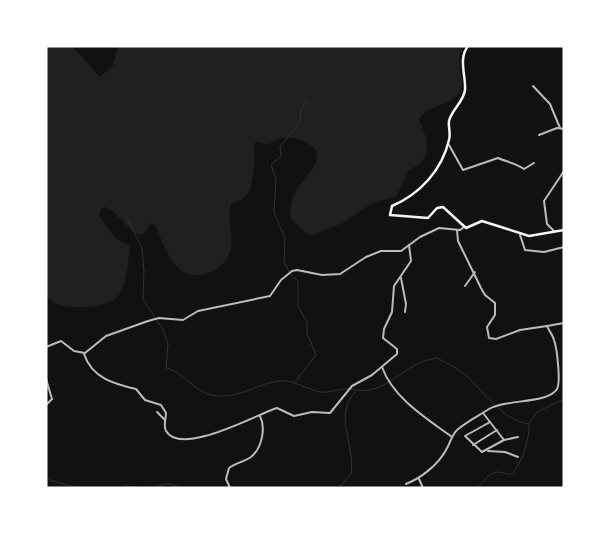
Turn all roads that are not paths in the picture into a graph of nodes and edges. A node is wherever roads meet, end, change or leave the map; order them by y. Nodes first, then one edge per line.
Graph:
1 (468, 46) edge
2 (533, 86) dead end
3 (560, 128) junction
4 (564, 129) edge
5 (539, 135) dead end
6 (448, 144) junction
7 (534, 163) dead end
8 (564, 171) edge
9 (464, 227) junction
10 (457, 230) junction
11 (564, 230) edge
12 (556, 232) junction
13 (520, 235) junction
14 (408, 245) junction
15 (564, 247) edge
16 (475, 272) junction
17 (401, 278) junction
18 (465, 286) dead end
19 (404, 312) dead end
20 (564, 323) edge
21 (548, 326) junction
22 (46, 347) edge
23 (84, 354) junction
24 (382, 367) junction
25 (46, 379) edge
26 (46, 404) edge
27 (157, 412) dead end
28 (484, 413) junction
29 (260, 416) junction
30 (165, 420) junction
31 (490, 422) junction
32 (497, 430) junction
33 (518, 436) dead end
34 (452, 437) junction
35 (504, 440) junction
36 (473, 445) junction
37 (486, 451) junction
38 (518, 458) dead end
39 (418, 479) junction
40 (406, 484) dead end
41 (230, 488) edge
42 (423, 488) edge

1 - 6 main road
2 - 3 street
3 - 4 street
3 - 5 street
6 - 7 street
6 - 9 main road
8 - 12 street
9 - 10 street
9 - 13 main road
10 - 14 street
10 - 16 street
11 - 12 main road
12 - 13 main road
13 - 15 street
14 - 17 street
14 - 23 street
16 - 18 street
16 - 21 street
17 - 19 street
17 - 24 street
20 - 21 street
21 - 28 street
22 - 23 street
23 - 30 street
24 - 29 street
24 - 34 street
25 - 26 street
27 - 30 street
28 - 31 street
28 - 34 street
29 - 30 street
29 - 41 street
31 - 32 street
31 - 36 street
32 - 35 street
32 - 36 street
33 - 35 street
34 - 39 street
35 - 37 street
36 - 37 street
37 - 38 street
39 - 40 street
39 - 42 street

